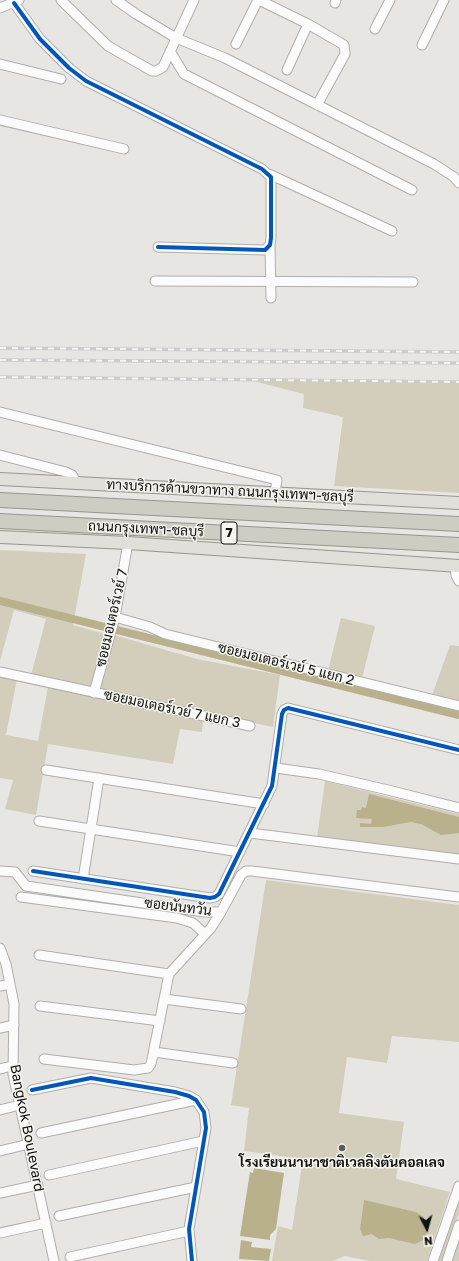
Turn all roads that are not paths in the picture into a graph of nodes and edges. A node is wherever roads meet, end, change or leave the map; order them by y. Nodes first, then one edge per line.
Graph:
1 (62, 0) edge
2 (116, 0) edge
3 (194, 0) edge
4 (258, 0) edge
5 (390, 0) edge
6 (444, 0) edge
7 (16, 1) edge
8 (0, 8) edge
9 (308, 24) junction
10 (376, 29) dead end
11 (176, 38) junction
12 (236, 44) dead end
13 (422, 45) dead end
14 (170, 51) junction
15 (0, 64) edge
16 (287, 70) dead end
17 (61, 78) dead end
18 (317, 105) junction
19 (0, 120) edge
20 (124, 149) dead end
21 (269, 174) junction
22 (459, 183) edge
23 (412, 190) dead end
24 (392, 231) dead end
25 (270, 245) junction
26 (158, 247) dead end
27 (155, 280) dead end
28 (271, 282) junction
29 (413, 282) dead end
30 (271, 298) dead end
31 (0, 412) edge
32 (0, 455) edge
33 (0, 479) edge
34 (77, 483) junction
35 (275, 493) junction
36 (0, 500) edge
37 (459, 503) edge
38 (0, 520) edge
39 (459, 524) edge
40 (0, 537) edge
41 (128, 543) junction
42 (459, 545) edge
43 (457, 566) edge
44 (459, 581) edge
45 (114, 619) junction
46 (0, 672) edge
47 (94, 693) junction
48 (459, 706) edge
49 (250, 726) dead end
50 (459, 750) edge
51 (276, 768) junction
52 (46, 770) dead end
53 (99, 778) junction
54 (264, 804) junction
55 (459, 808) edge
56 (39, 821) dead end
57 (91, 829) junction
58 (250, 833) junction
59 (240, 852) junction
60 (459, 859) edge
61 (0, 871) edge
62 (33, 871) dead end
63 (83, 879) junction
64 (21, 897) dead end
65 (459, 897) edge
66 (221, 912) junction
67 (205, 934) junction
68 (0, 948) edge
69 (39, 954) dead end
70 (169, 974) junction
71 (10, 984) junction
72 (0, 986) edge
73 (164, 999) junction
74 (40, 1006) dead end
75 (242, 1009) dead end
76 (160, 1022) junction
77 (14, 1025) junction
78 (0, 1028) edge
79 (154, 1052) junction
80 (44, 1059) dead end
81 (233, 1063) dead end
82 (12, 1066) junction
83 (0, 1069) edge
84 (32, 1090) dead end
85 (196, 1100) junction
86 (20, 1105) junction
87 (0, 1110) edge
88 (41, 1133) dead end
89 (203, 1141) junction
90 (29, 1144) junction
91 (0, 1151) edge
92 (49, 1175) dead end
93 (38, 1185) junction
94 (459, 1186) edge
95 (196, 1187) junction
96 (0, 1193) edge
97 (59, 1216) dead end
98 (46, 1223) junction
99 (459, 1225) edge
100 (189, 1231) junction
101 (0, 1233) edge
102 (70, 1257) dead end
103 (54, 1261) edge
104 (192, 1261) edge
105 (433, 1261) edge
106 (447, 1261) edge

1 - 14 street
2 - 11 street
3 - 11 street
4 - 9 street
4 - 12 street
5 - 10 street
6 - 13 street
7 - 8 street
7 - 21 street
9 - 16 street
9 - 18 street
11 - 14 street
11 - 18 street
14 - 23 street
15 - 17 street
18 - 22 street
19 - 20 street
21 - 24 street
21 - 25 street
25 - 26 street
25 - 28 street
27 - 28 street
28 - 29 street
28 - 30 street
31 - 35 street
32 - 34 street
33 - 34 main road, ทางบริการด้านขวาทาง ถนนกรุงเทพฯ-ชลบุรี
34 - 35 main road, ทางบริการด้านขวาทาง ถนนกรุงเทพฯ-ชลบุรี
35 - 37 main road, ทางบริการด้านขวาทาง ถนนกรุงเทพฯ-ชลบุรี
36 - 39 highway, ถนนกรุงเทพฯ-ชลบุรี / 7
38 - 42 highway, ถนนกรุงเทพฯ-ชลบุรี / 7
40 - 41 main road
41 - 43 main road
41 - 45 street, ซอยมอเตอร์เวย์ 7
43 - 44 street
45 - 47 street, ซอยมอเตอร์เวย์ 7
45 - 48 street, ซอยมอเตอร์เวย์ 5 แยก 2
46 - 47 street, ซอยมอเตอร์เวย์ 7 แยก 3
47 - 49 street, ซอยมอเตอร์เวย์ 7 แยก 3
50 - 51 street
51 - 54 street
51 - 55 street
52 - 53 street
53 - 54 street
53 - 57 street
54 - 58 street
56 - 57 street
57 - 59 street
57 - 63 street
58 - 59 street
58 - 60 street
59 - 63 street
61 - 66 street, ซอยนันทวัน
62 - 63 street
64 - 67 street
65 - 66 street, ซอยนันทวัน
66 - 67 street
67 - 70 street
68 - 71 street, Bangkok Boulevard
69 - 70 street
70 - 73 street
71 - 72 street
71 - 77 street, Bangkok Boulevard
73 - 75 street
73 - 76 street
74 - 76 street
76 - 79 street
77 - 78 street
77 - 82 street, Bangkok Boulevard
79 - 80 street
79 - 81 street
82 - 83 street
82 - 86 street, Bangkok Boulevard
84 - 85 street
85 - 88 street
85 - 89 street
86 - 87 street
86 - 90 street, Bangkok Boulevard
89 - 92 street
89 - 95 street
90 - 91 street
90 - 93 street, Bangkok Boulevard
93 - 96 street
93 - 98 street, Bangkok Boulevard
94 - 105 street
95 - 97 street
95 - 100 street
98 - 101 street
98 - 103 street, Bangkok Boulevard
99 - 106 street
100 - 102 street
100 - 104 street

